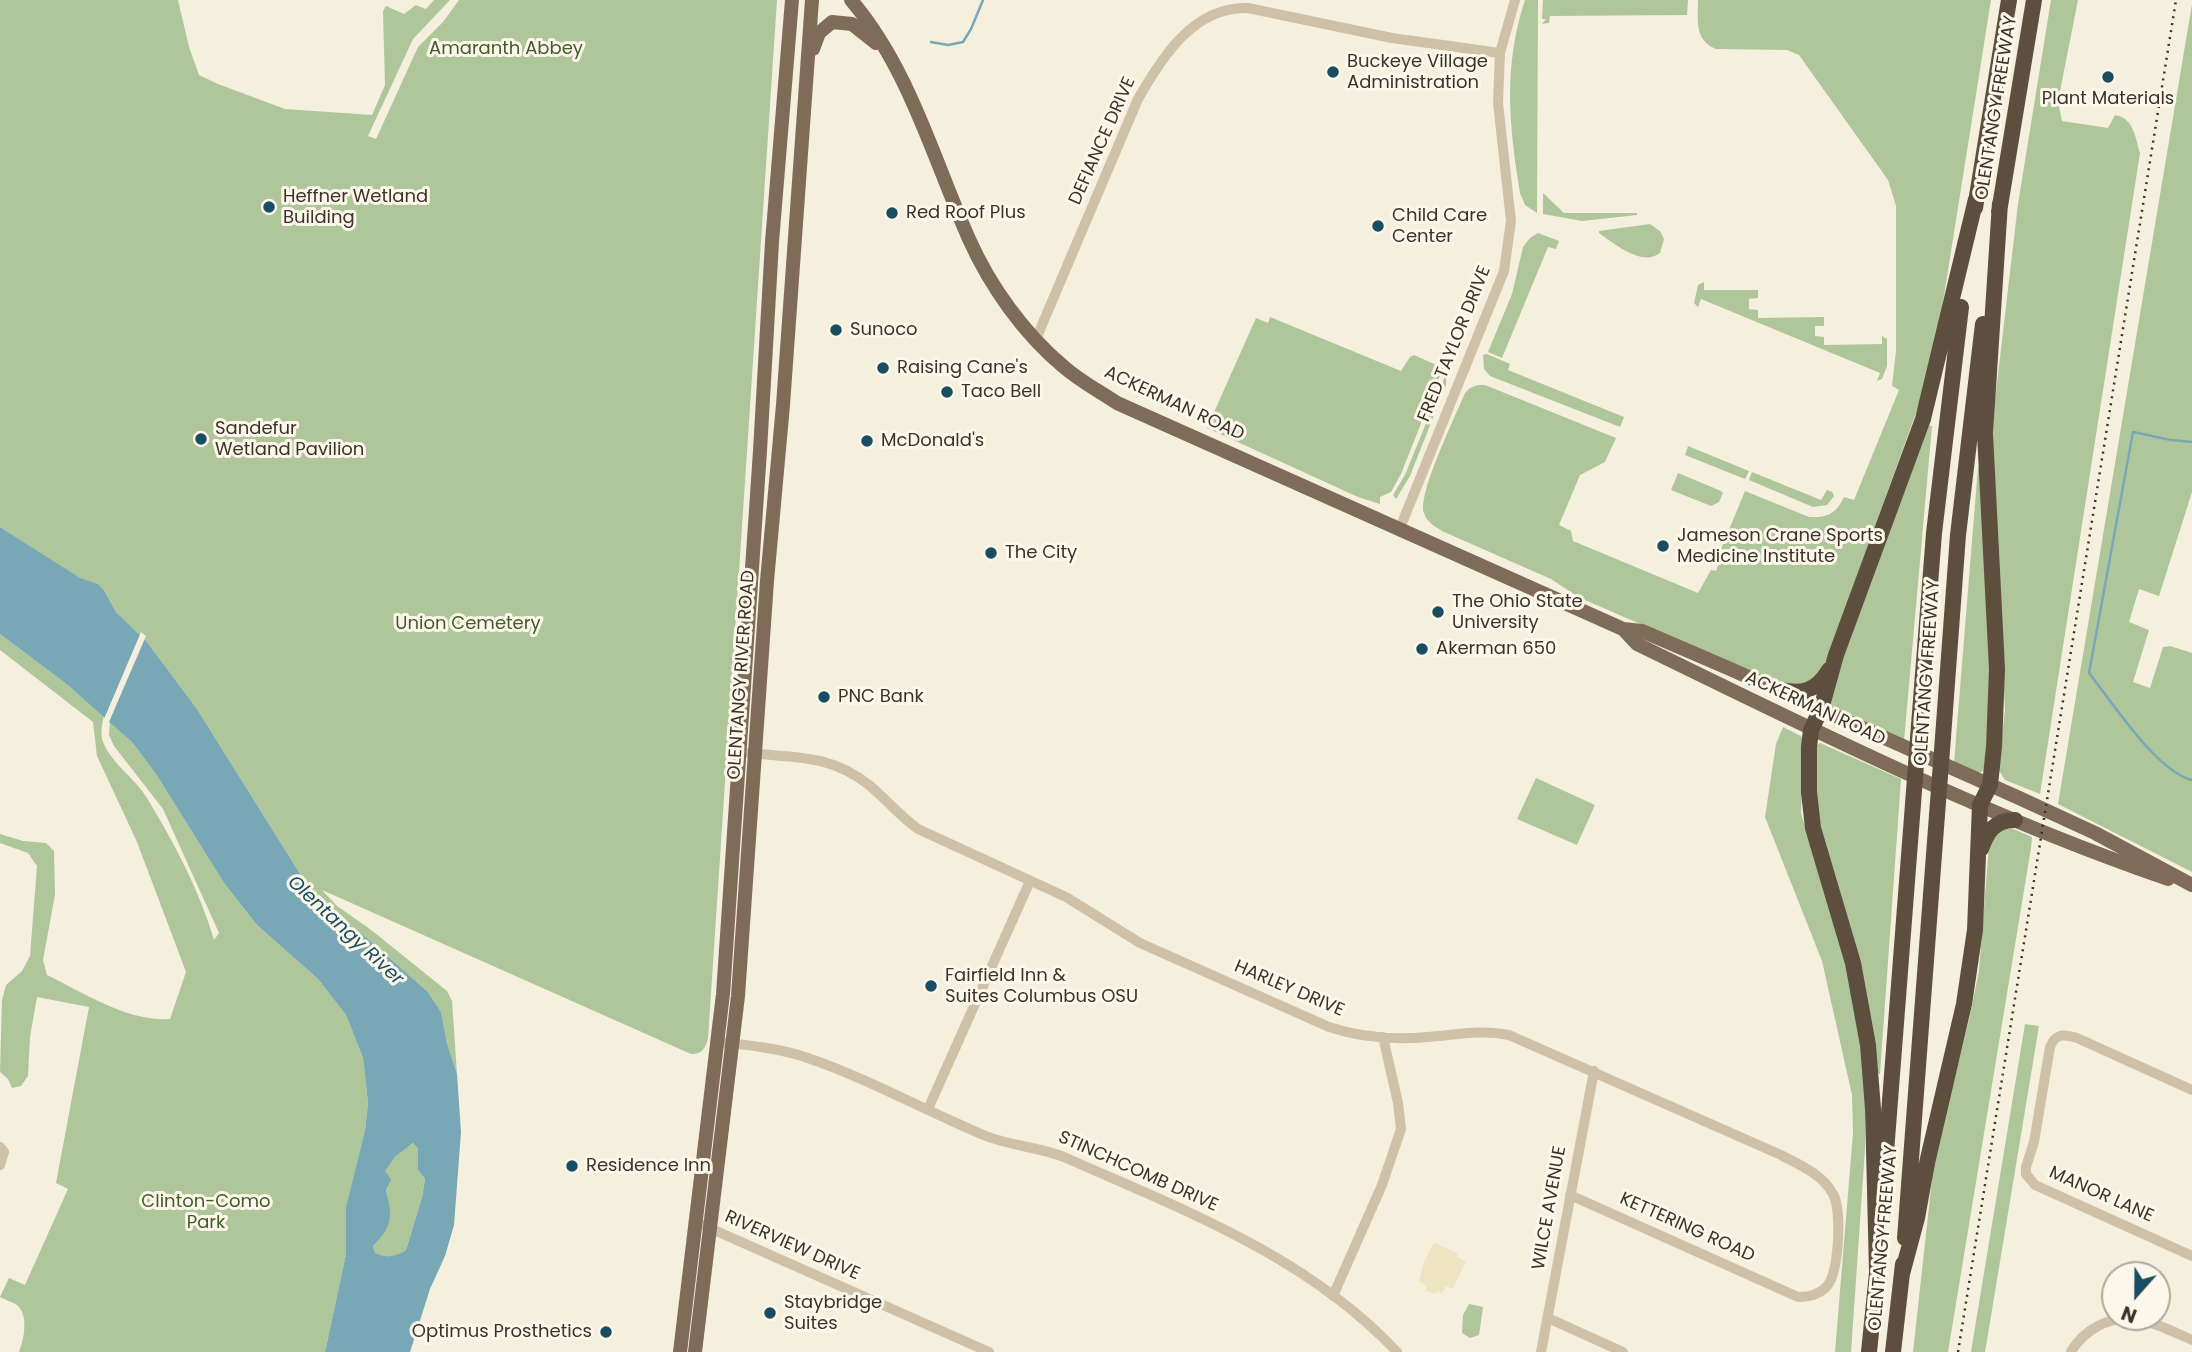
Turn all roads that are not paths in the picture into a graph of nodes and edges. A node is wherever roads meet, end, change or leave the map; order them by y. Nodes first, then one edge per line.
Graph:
1 (812, 0) edge
2 (851, 0) edge
3 (1515, 0) edge
4 (2009, 0) edge
5 (2034, 0) edge
6 (791, 4) edge
7 (1500, 53) junction
8 (889, 55) junction
9 (806, 70) junction
10 (1976, 200) junction
11 (2000, 203) junction
12 (1036, 339) junction
13 (1400, 528) junction
14 (1623, 629) junction
15 (1836, 655) junction
16 (1777, 690) junction
17 (1821, 709) junction
18 (1811, 730) junction
19 (740, 752) junction
20 (756, 754) junction
21 (1990, 785) junction
22 (1980, 805) junction
23 (2015, 820) junction
24 (1979, 859) junction
25 (1031, 881) junction
26 (2192, 887) edge
27 (1383, 1037) junction
28 (718, 1042) junction
29 (733, 1044) junction
30 (1594, 1071) junction
31 (2192, 1090) edge
32 (928, 1109) junction
33 (0, 1147) edge
34 (0, 1165) edge
35 (1570, 1195) junction
36 (696, 1222) junction
37 (711, 1229) junction
38 (2192, 1256) edge
39 (1877, 1271) junction
40 (1902, 1274) junction
41 (1789, 1293) joint
42 (1333, 1296) junction
43 (1548, 1318) junction
44 (2192, 1340) edge
45 (680, 1352) edge
46 (695, 1352) edge
47 (989, 1352) edge
48 (1397, 1352) edge
49 (1541, 1352) edge
50 (1623, 1352) edge
51 (1869, 1352) edge
52 (1894, 1352) edge
53 (2071, 1352) edge

1 - 9 main road, OLENTANGY RIVER ROAD
2 - 8 main road, ACKERMAN ROAD
3 - 7 street, FRED TAYLOR DRIVE
4 - 10 highway, OLENTANGY FREEWAY
5 - 11 highway, OLENTANGY FREEWAY
6 - 19 main road, OLENTANGY RIVER ROAD
7 - 12 street, DEFIANCE DRIVE
7 - 13 street, FRED TAYLOR DRIVE
8 - 9 main road
8 - 12 main road, ACKERMAN ROAD
9 - 20 main road, OLENTANGY RIVER ROAD
10 - 15 highway
10 - 39 highway, OLENTANGY FREEWAY, bridge
11 - 21 highway
11 - 40 highway, OLENTANGY FREEWAY, bridge
12 - 13 main road, ACKERMAN ROAD
13 - 14 main road, ACKERMAN ROAD
14 - 16 main road, ACKERMAN ROAD
14 - 18 main road, ACKERMAN ROAD
15 - 16 highway
15 - 17 highway
16 - 17 main road, ACKERMAN ROAD
17 - 18 highway
17 - 21 main road, ACKERMAN ROAD
18 - 22 main road, ACKERMAN ROAD
18 - 39 highway
19 - 20 street, HARLEY DRIVE
19 - 28 main road, OLENTANGY RIVER ROAD
20 - 25 street, HARLEY DRIVE
20 - 29 main road, OLENTANGY RIVER ROAD
21 - 22 highway
21 - 26 main road, ACKERMAN ROAD
22 - 23 main road, ACKERMAN ROAD
22 - 24 highway
23 - 24 highway
23 - 26 main road, ACKERMAN ROAD
24 - 40 highway
25 - 27 street, HARLEY DRIVE
25 - 32 street
27 - 30 street, HARLEY DRIVE
27 - 42 street
28 - 29 street, STINCHCOMB DRIVE
28 - 36 main road, OLENTANGY RIVER ROAD
29 - 32 street, STINCHCOMB DRIVE
29 - 37 main road, OLENTANGY RIVER ROAD
30 - 35 street, WILCE AVENUE
30 - 41 street, HARLEY DRIVE
31 - 38 street, MANOR LANE
32 - 42 street, STINCHCOMB DRIVE
33 - 34 street
35 - 41 street, KETTERING ROAD
35 - 43 street, WILCE AVENUE
36 - 37 street, RIVERVIEW DRIVE
36 - 45 main road, OLENTANGY RIVER ROAD
37 - 46 main road, OLENTANGY RIVER ROAD
37 - 47 street, RIVERVIEW DRIVE
39 - 51 highway, OLENTANGY FREEWAY
40 - 52 highway, OLENTANGY FREEWAY
42 - 48 street, STINCHCOMB DRIVE
43 - 49 street, WILCE AVENUE
43 - 50 street
44 - 53 street

